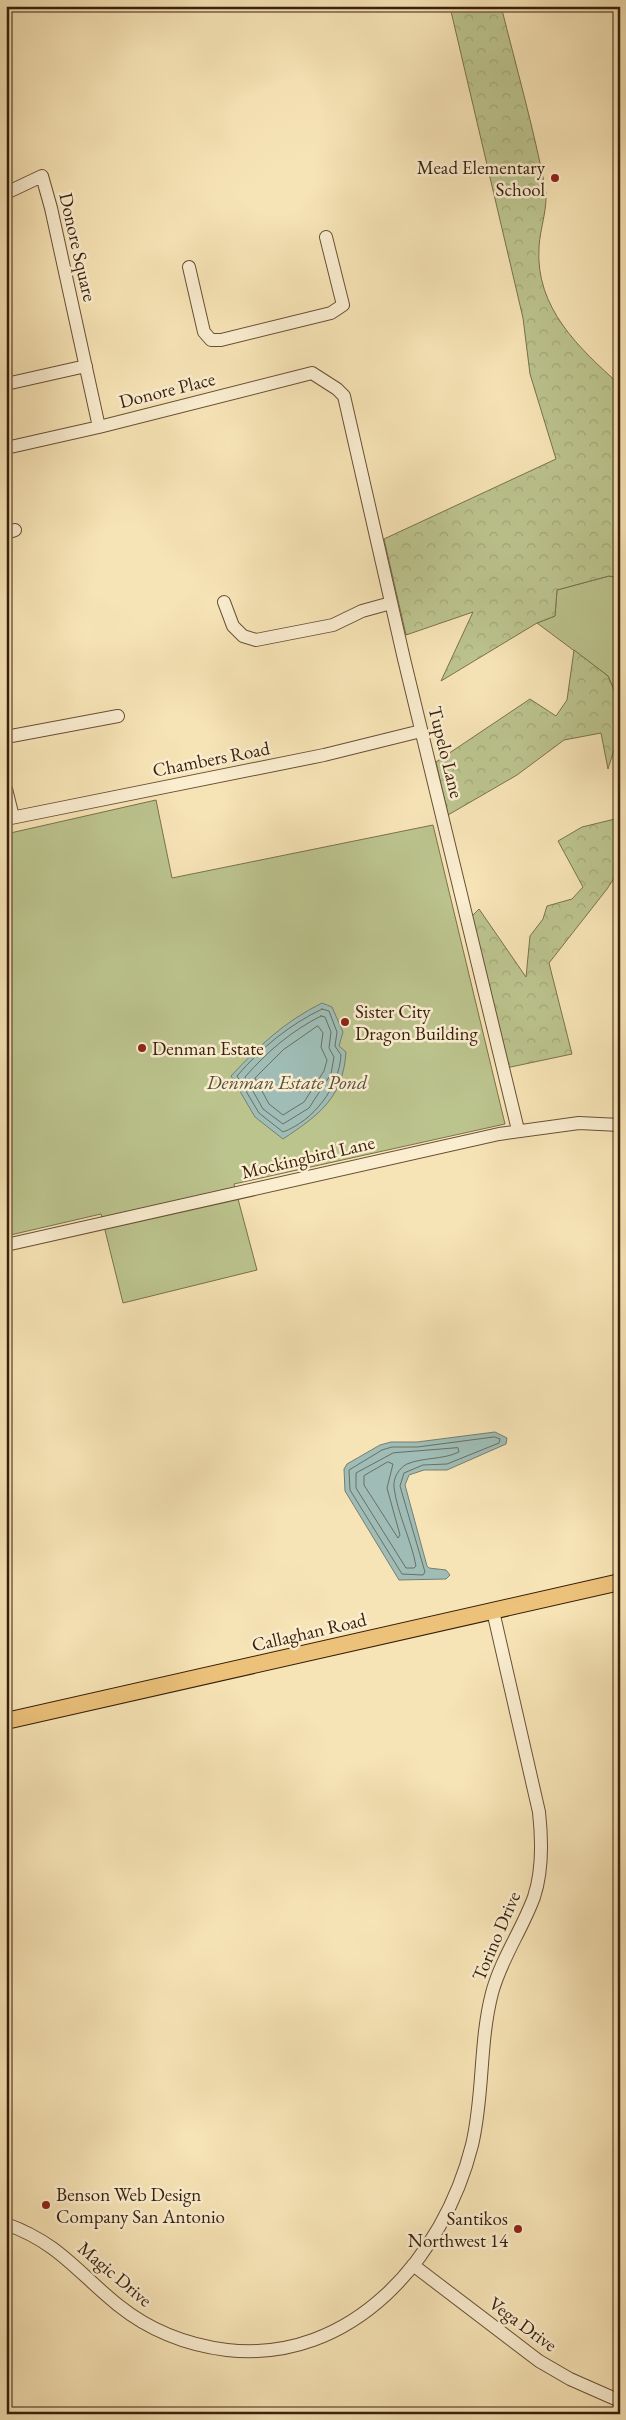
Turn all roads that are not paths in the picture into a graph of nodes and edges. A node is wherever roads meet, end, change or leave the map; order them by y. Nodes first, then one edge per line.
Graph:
1 (6, 193) edge
2 (326, 237) dead end
3 (189, 267) dead end
4 (86, 366) junction
5 (6, 384) edge
6 (333, 386) joint
7 (99, 427) junction
8 (6, 448) edge
9 (224, 602) dead end
10 (391, 603) junction
11 (118, 716) dead end
12 (421, 731) junction
13 (6, 737) edge
14 (6, 789) edge
15 (10, 818) edge
16 (620, 1125) edge
17 (518, 1130) junction
18 (6, 1245) edge
19 (620, 1582) edge
20 (493, 1611) junction
21 (6, 1721) edge
22 (6, 2224) edge
23 (413, 2265) junction
24 (620, 2401) edge

1 - 4 street, Donore Square
2 - 3 street
4 - 5 street
4 - 7 street, Donore Square
6 - 7 street, Donore Place
6 - 10 street, Tupelo Lane
7 - 8 street, Donore Place
9 - 10 street
10 - 12 street, Tupelo Lane
11 - 13 street
12 - 15 street, Chambers Road
12 - 17 street, Tupelo Lane
14 - 15 street
16 - 17 street, Mockingbird Lane
17 - 18 street, Mockingbird Lane
19 - 20 main road, Callaghan Road
20 - 21 main road, Callaghan Road
20 - 23 street, Torino Drive
22 - 23 street, Magic Drive
23 - 24 street, Vega Drive

